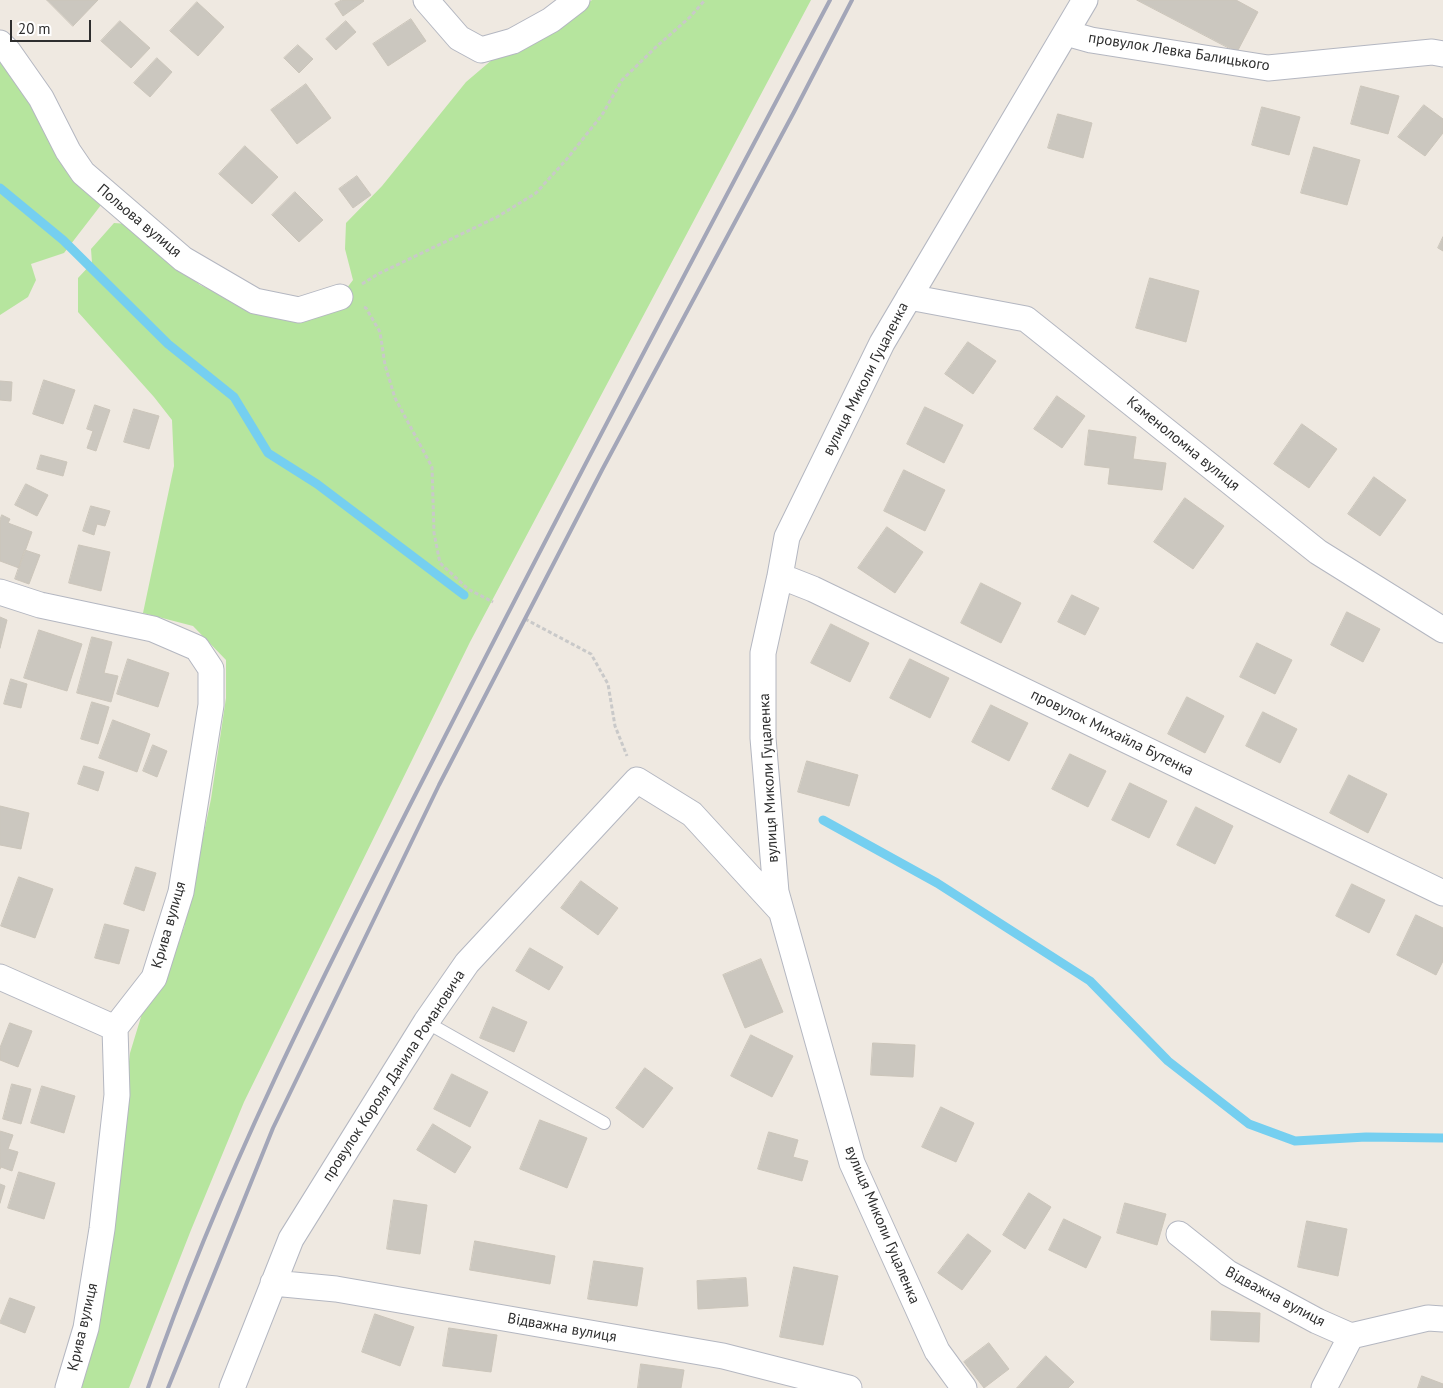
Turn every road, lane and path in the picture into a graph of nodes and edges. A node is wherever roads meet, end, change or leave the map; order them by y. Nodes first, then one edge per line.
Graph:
1 (426, 0) edge
2 (577, 0) edge
3 (705, 0) edge
4 (1085, 0) edge
5 (1066, 33) junction
6 (0, 43) edge
7 (1443, 54) edge
8 (340, 297) junction
9 (909, 297) junction
10 (780, 576) junction
11 (0, 592) edge
12 (493, 602) dead end
13 (525, 619) dead end
14 (1443, 630) edge
15 (636, 780) junction
16 (1443, 893) edge
17 (781, 911) junction
18 (0, 977) edge
19 (426, 1022) junction
20 (116, 1028) junction
21 (604, 1123) dead end
22 (1179, 1234) dead end
23 (274, 1283) junction
24 (1443, 1319) edge
25 (1351, 1336) junction
26 (68, 1388) edge
27 (232, 1388) edge
28 (849, 1388) edge
29 (964, 1388) edge
30 (1324, 1388) edge

1 - 2 street
3 - 8 path
4 - 5 street, вулиця Миколи Гуцаленка
5 - 7 street, провулок Левка Балицького
5 - 9 street, вулиця Миколи Гуцаленка
6 - 8 street, Польова вулиця
8 - 12 path
9 - 10 street, вулиця Миколи Гуцаленка
9 - 14 street, Каменоломна вулиця
10 - 16 street, провулок Михайла Бутенка
10 - 17 street, вулиця Миколи Гуцаленка
11 - 20 street, Крива вулиця
13 - 15 path
15 - 17 street
15 - 19 street, провулок Короля Данила Романовича
17 - 29 street, вулиця Миколи Гуцаленка
18 - 20 street
19 - 21 lane
19 - 23 street, провулок Короля Данила Романовича
20 - 26 street, Крива вулиця
22 - 25 street, Відважна вулиця
23 - 27 street, провулок Короля Данила Романовича
23 - 28 street, Відважна вулиця
24 - 25 street
25 - 30 street

